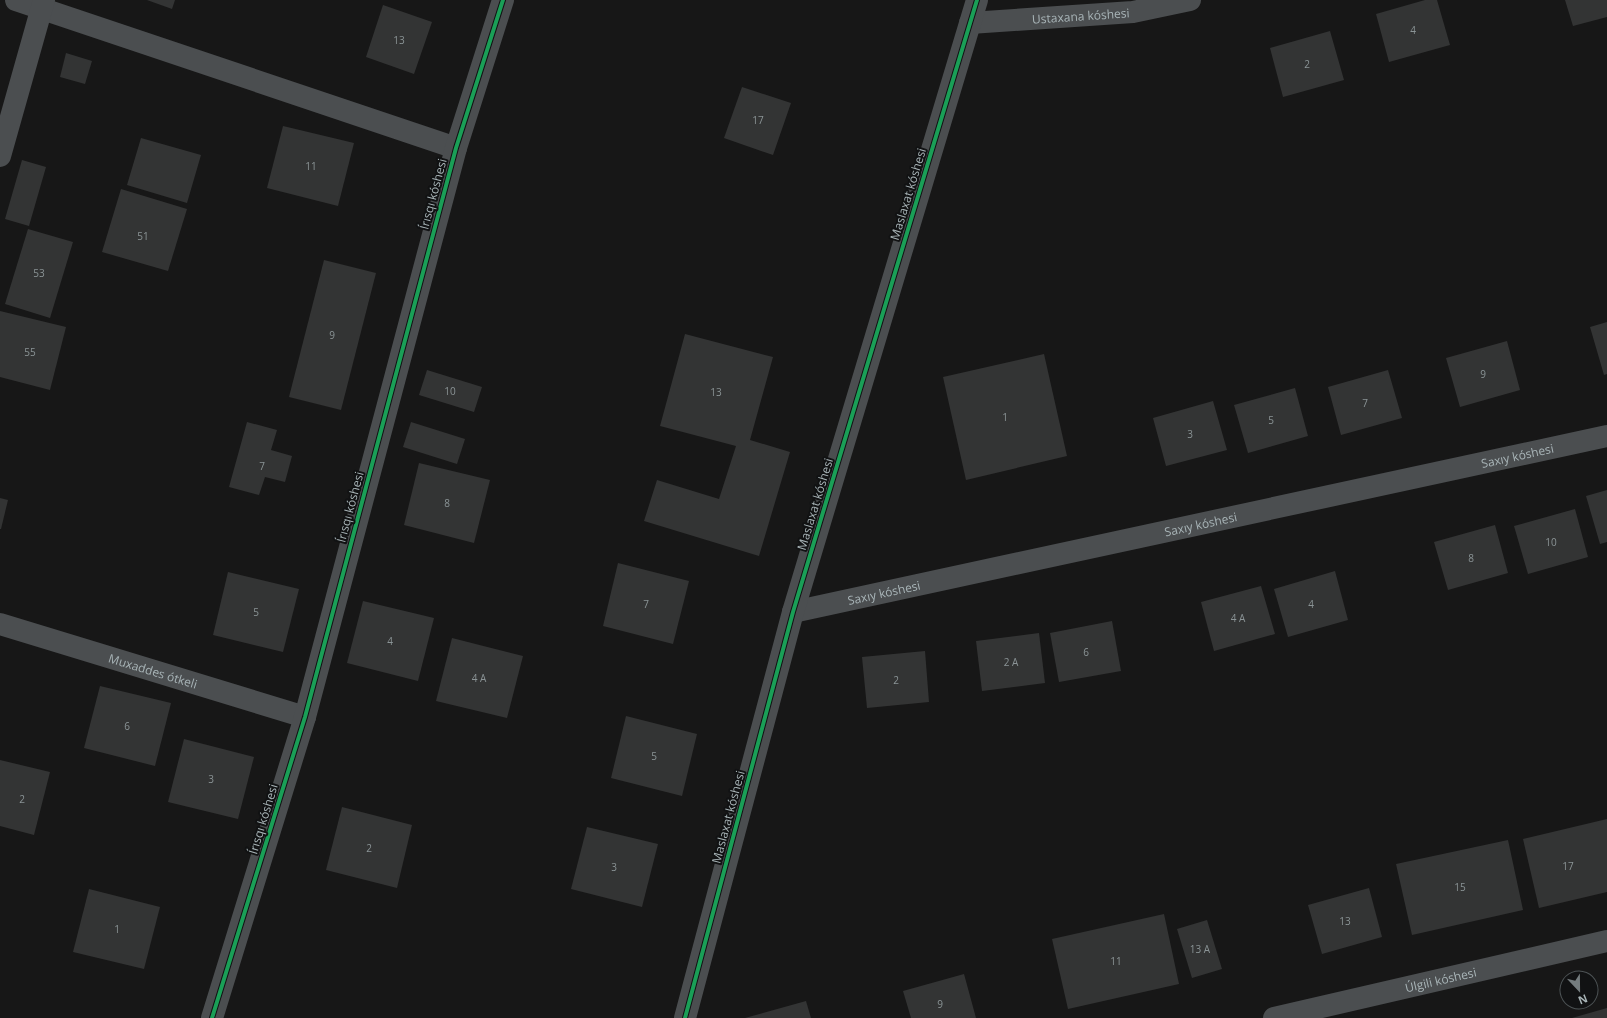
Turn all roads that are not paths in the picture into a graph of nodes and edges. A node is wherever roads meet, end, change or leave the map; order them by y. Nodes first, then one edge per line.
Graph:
1 (16, 0) edge
2 (503, 0) edge
3 (977, 0) edge
4 (1190, 0) edge
5 (43, 4) edge
6 (970, 23) junction
7 (456, 148) junction
8 (0, 156) edge
9 (1607, 436) edge
10 (793, 612) junction
11 (0, 624) edge
12 (305, 717) junction
13 (1607, 941) edge
14 (212, 1018) edge
15 (685, 1018) edge
16 (1274, 1018) edge

1 - 5 street
2 - 7 street, Írısqı kóshesi
3 - 6 street, Maslaxat kóshesi
4 - 6 street, Ustaxana kóshesi
5 - 7 street
5 - 8 street
6 - 10 street, Maslaxat kóshesi
7 - 12 street, Írısqı kóshesi
9 - 10 street, Saxıy kóshesi
10 - 15 street, Maslaxat kóshesi
11 - 12 street, Muxaddes ótkeli
12 - 14 street, Írısqı kóshesi
13 - 16 street, Úlgili kóshesi

